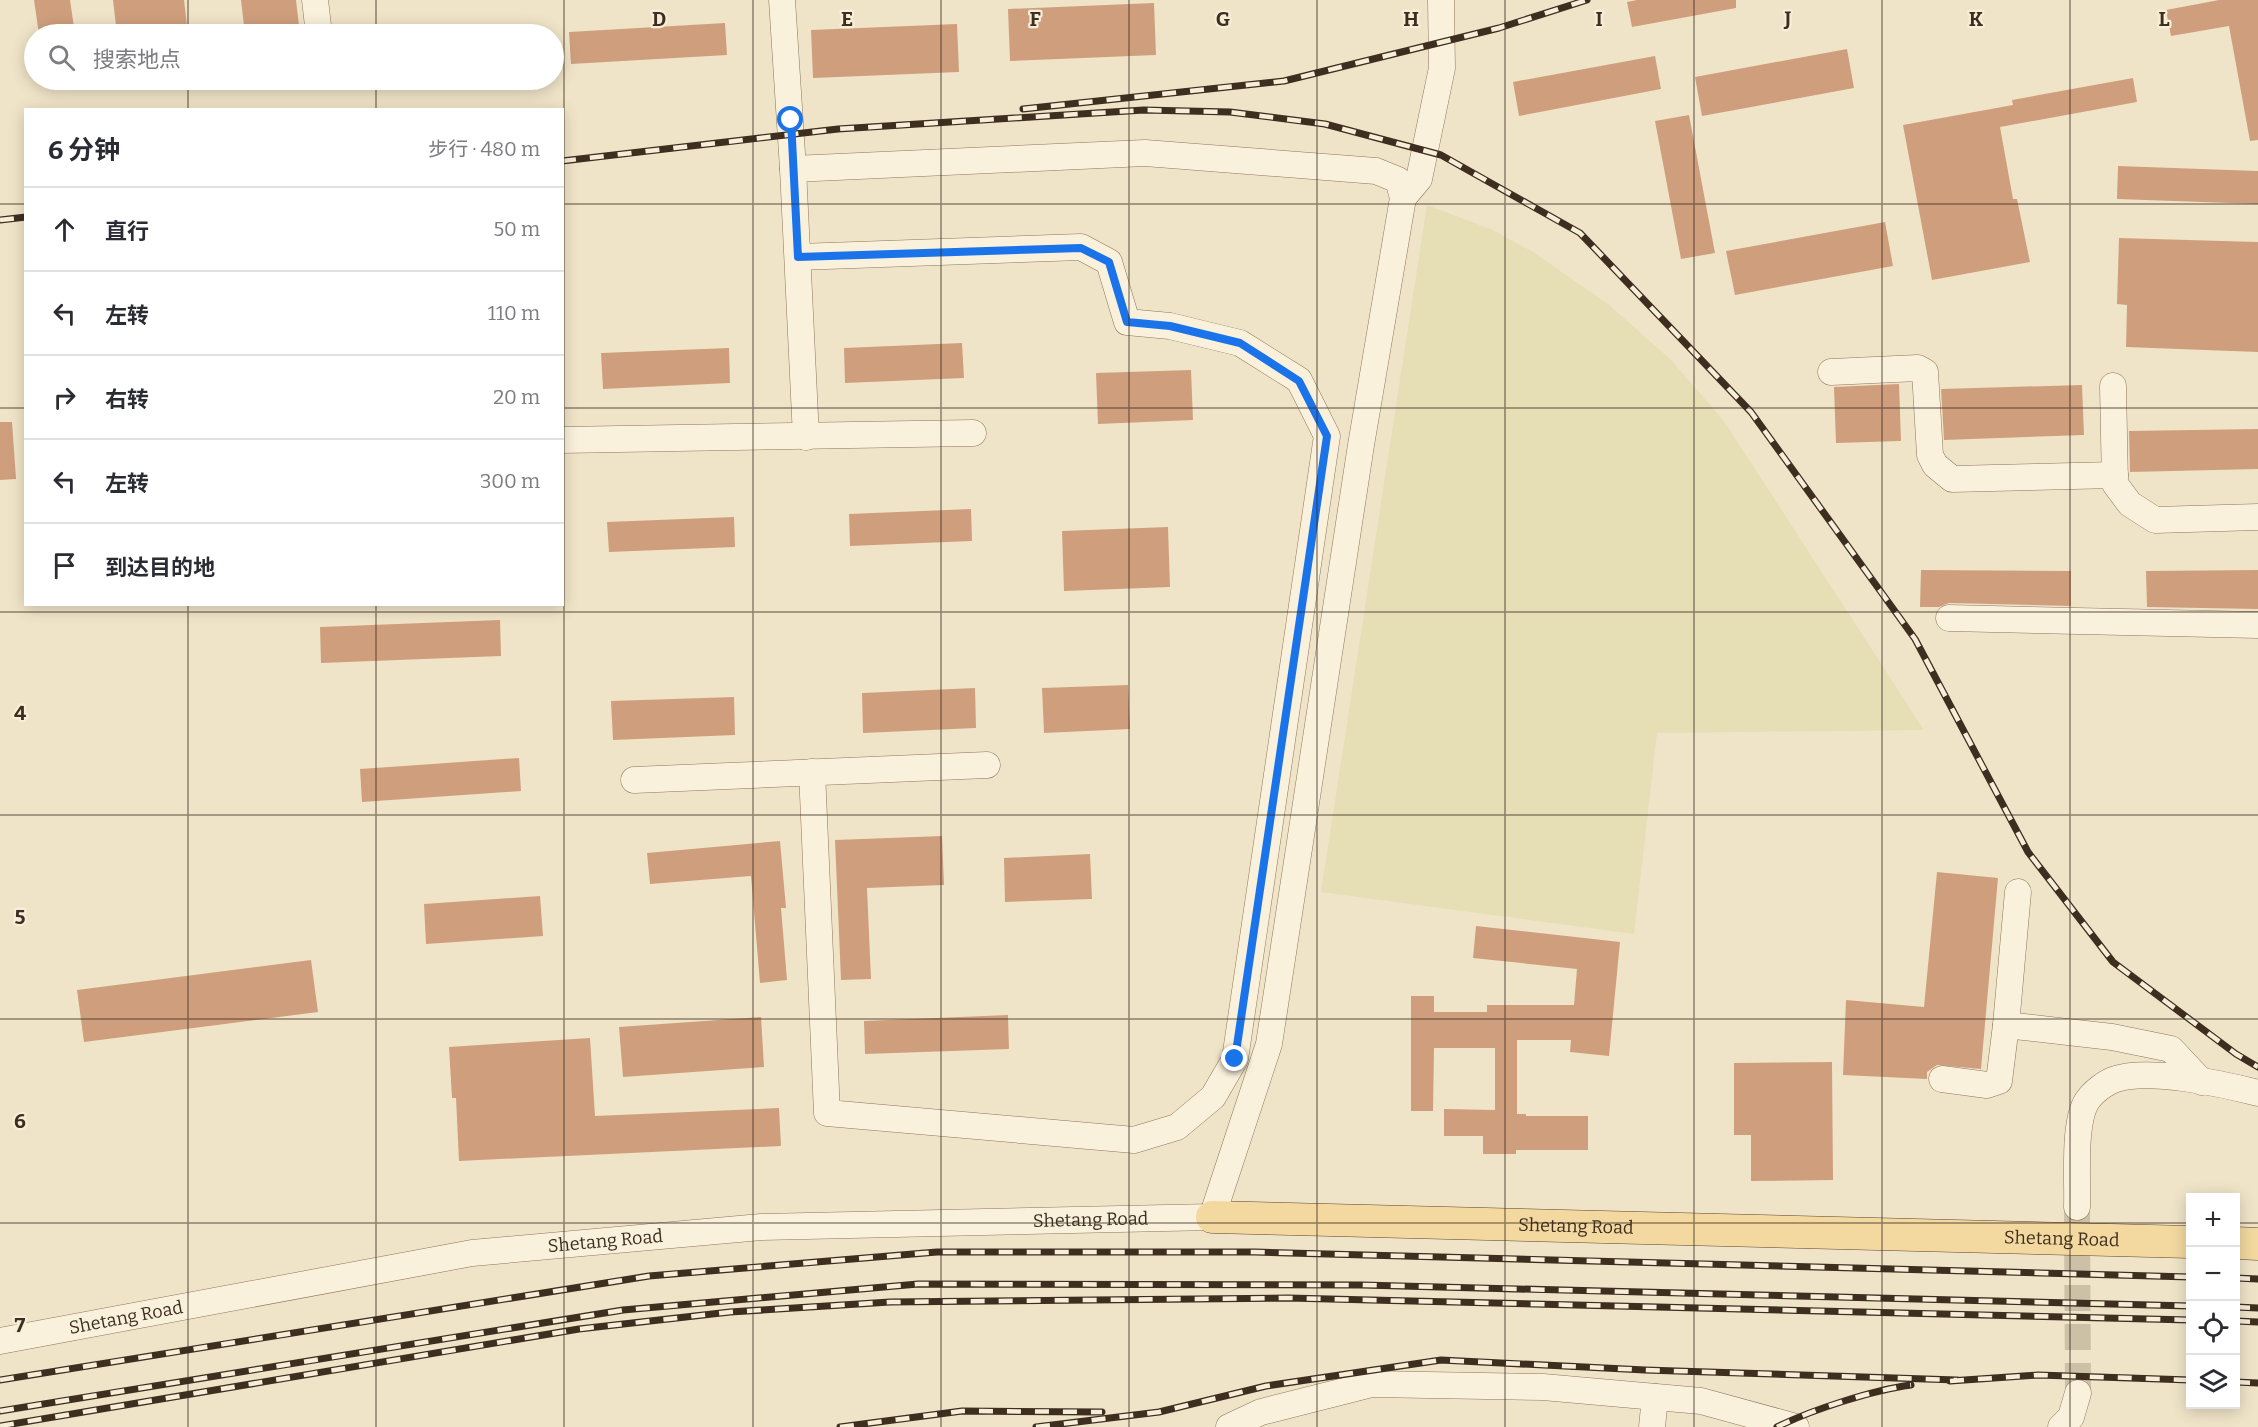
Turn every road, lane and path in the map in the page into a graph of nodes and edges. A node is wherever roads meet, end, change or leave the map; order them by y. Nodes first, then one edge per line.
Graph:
1 (315, 0) edge
2 (782, 0) edge
3 (1441, 0) edge
4 (318, 24) edge
5 (793, 169) junction
6 (1402, 198) junction
7 (798, 257) junction
8 (1831, 372) dead end
9 (2113, 386) dead end
10 (973, 434) dead end
11 (806, 436) junction
12 (564, 440) edge
13 (2115, 475) junction
14 (2258, 517) edge
15 (1949, 618) dead end
16 (2258, 625) edge
17 (987, 765) dead end
18 (812, 772) junction
19 (634, 780) dead end
20 (2018, 892) dead end
21 (2006, 1025) junction
22 (1942, 1079) dead end
23 (2202, 1082) junction
24 (2258, 1093) edge
25 (2077, 1207) tunnel mouth
26 (1212, 1217) junction
27 (2186, 1242) edge
28 (2240, 1243) edge
29 (2258, 1244) edge
30 (0, 1341) edge
31 (2078, 1393) tunnel mouth
32 (1655, 1397) junction
33 (1229, 1427) edge
34 (1652, 1427) edge
35 (1796, 1427) edge
36 (2061, 1427) edge

1 - 4 street
2 - 5 street
3 - 6 street
5 - 6 street
5 - 7 street
6 - 26 street
7 - 11 street
7 - 18 street
8 - 13 street
9 - 13 street
10 - 11 street
11 - 12 street
13 - 14 street
15 - 16 street
17 - 18 street
18 - 19 street
20 - 21 street
21 - 22 street
21 - 23 street
23 - 24 street
23 - 25 street
26 - 27 main road, Shetang Road
26 - 30 street, Shetang Road
28 - 29 main road
31 - 36 street
32 - 33 street
32 - 34 street
32 - 35 street

